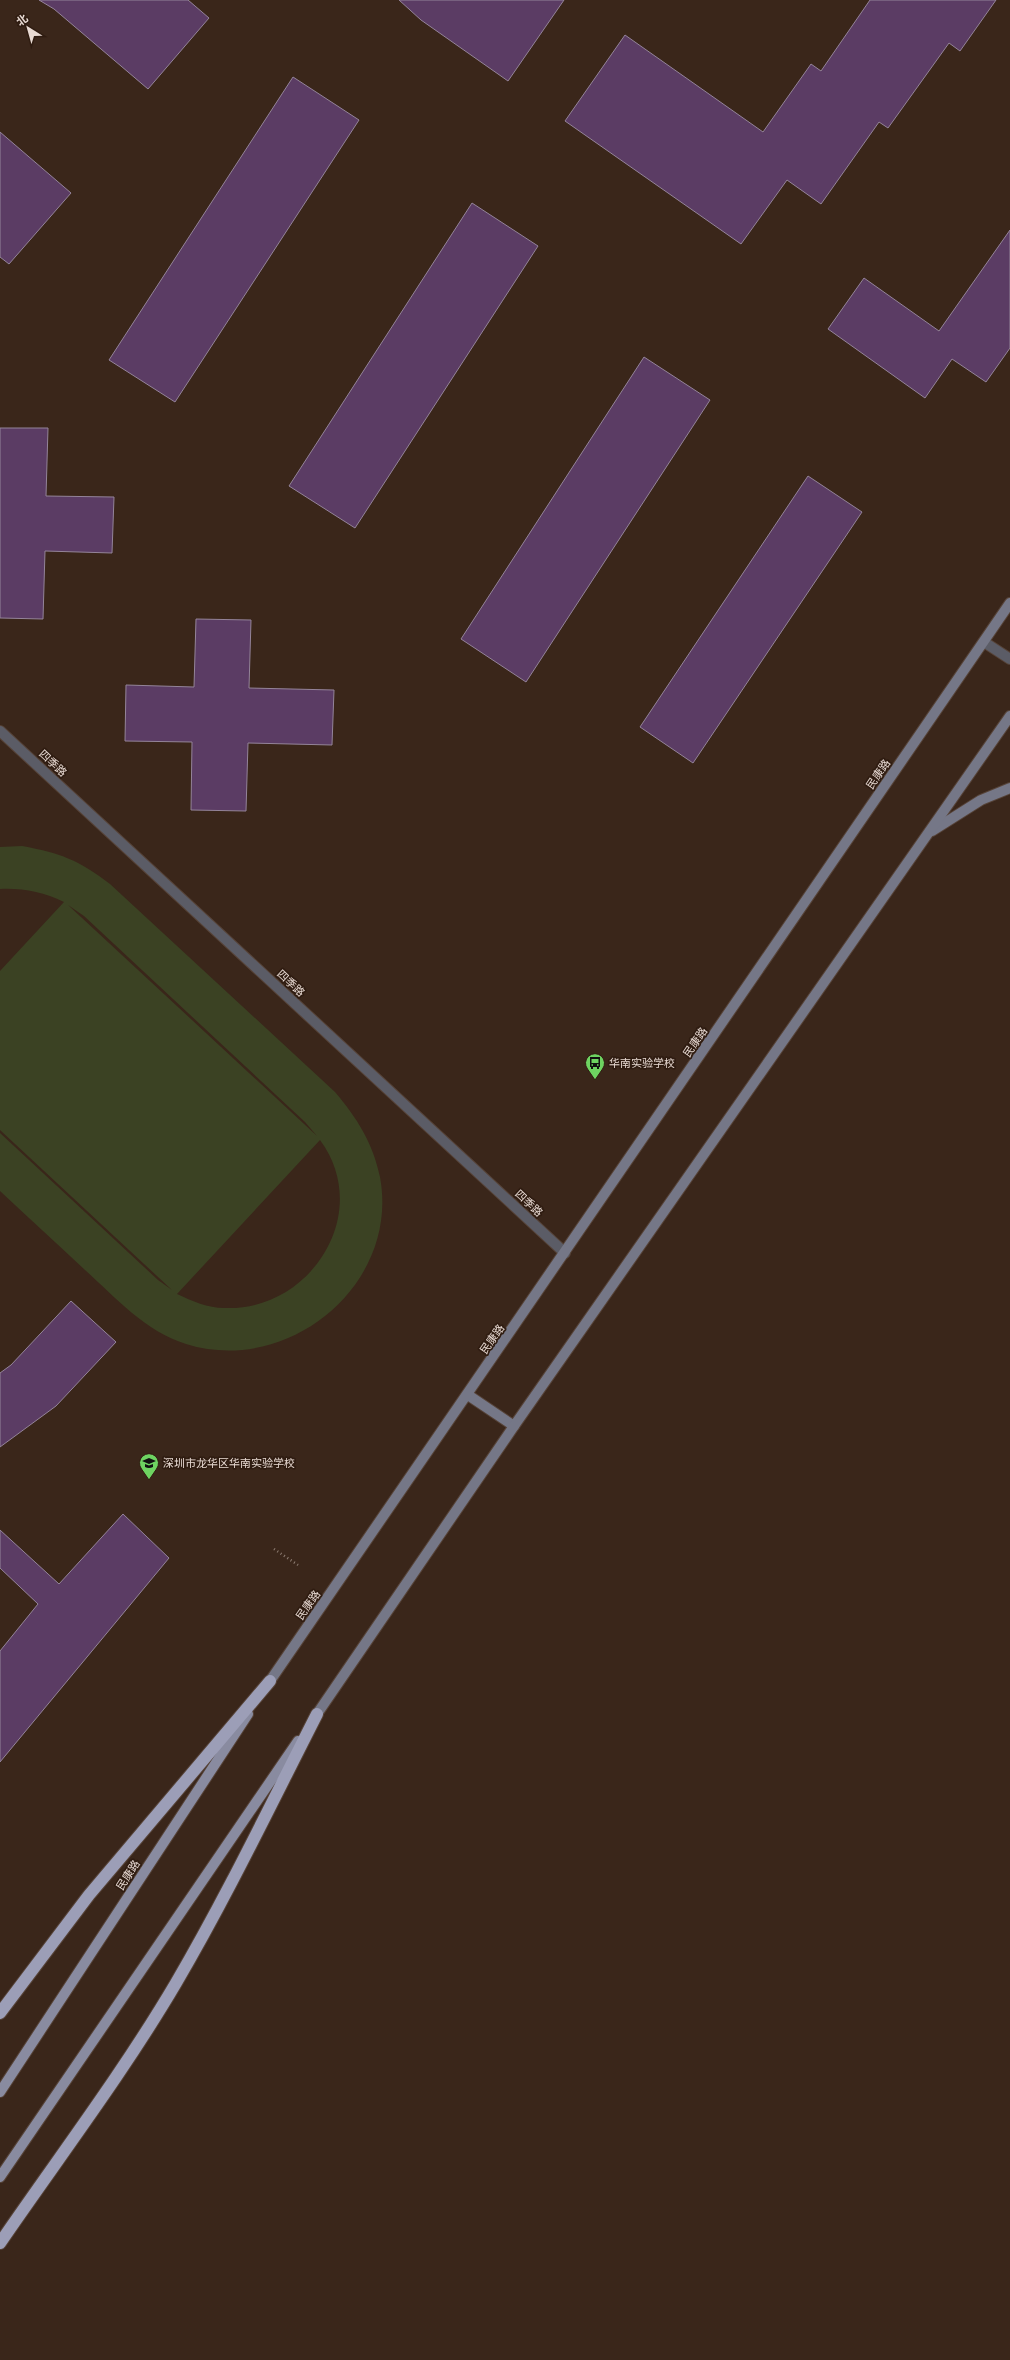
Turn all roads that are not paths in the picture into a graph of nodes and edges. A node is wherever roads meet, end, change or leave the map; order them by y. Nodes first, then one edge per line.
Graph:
1 (1010, 603) edge
2 (984, 642) junction
3 (1010, 659) edge
4 (1010, 716) edge
5 (2, 736) edge
6 (1010, 788) edge
7 (927, 834) junction
8 (565, 1253) junction
9 (468, 1395) junction
10 (514, 1426) junction
11 (270, 1681) junction
12 (317, 1714) junction
13 (0, 2012) edge
14 (0, 2092) edge
15 (0, 2177) edge
16 (0, 2243) edge

1 - 2 main road, 民康路
2 - 3 street
2 - 8 main road, 民康路
4 - 7 main road
5 - 8 street, 四季路
6 - 7 main road
7 - 10 main road
8 - 9 main road, 民康路
9 - 10 main road
9 - 11 main road, 民康路
10 - 12 main road
11 - 13 highway
11 - 14 main road, 民康路
12 - 15 main road
12 - 16 highway

